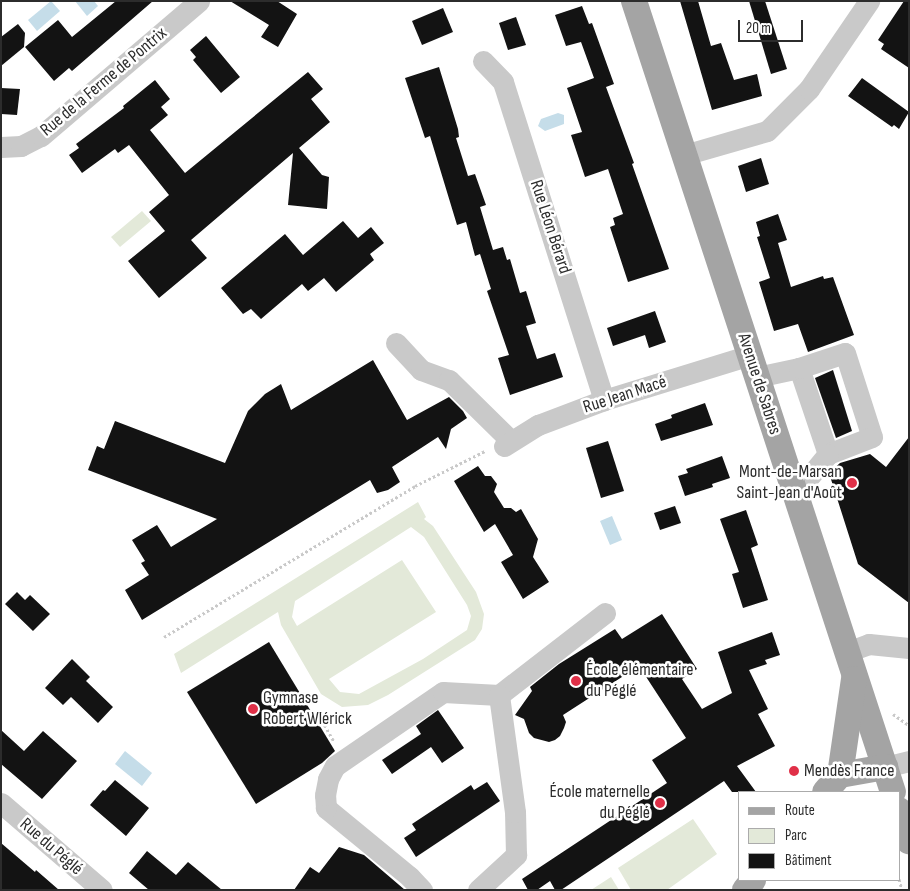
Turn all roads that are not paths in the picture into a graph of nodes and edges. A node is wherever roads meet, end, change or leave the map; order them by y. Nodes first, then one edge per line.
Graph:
1 (199, 1) edge
2 (634, 1) edge
3 (868, 1) edge
4 (483, 61) dead end
5 (1, 147) edge
6 (684, 155) junction
7 (396, 343) dead end
8 (754, 366) junction
9 (800, 368) junction
10 (604, 400) junction
11 (828, 454) junction
12 (796, 494) junction
13 (605, 613) dead end
14 (909, 648) edge
15 (851, 663) junction
16 (499, 695) junction
17 (897, 764) edge
18 (833, 783) edge
19 (893, 791) edge
20 (1, 803) edge
21 (900, 813) edge
22 (909, 841) edge
23 (102, 890) edge
24 (422, 890) edge
25 (478, 890) edge

1 - 5 street, Rue de la Ferme de Pontrix
2 - 6 main road, Avenue de Sabres
3 - 6 street
4 - 10 street, Rue Léon Bérard
6 - 8 main road, Avenue de Sabres
7 - 10 street, Rue Jean Macé
8 - 9 street, Rue Jean Macé
8 - 10 street, Rue Jean Macé
8 - 12 main road, Avenue de Sabres
9 - 11 street
9 - 11 street, Rue Jean Macé
11 - 12 street
12 - 15 main road, Avenue de Sabres
13 - 16 street
14 - 15 street
15 - 17 main road, Avenue de Sabres
15 - 18 main road
16 - 24 street
16 - 25 street
17 - 18 main road
17 - 19 main road, Avenue de Sabres
20 - 23 street, Rue du Péglé
21 - 22 main road

